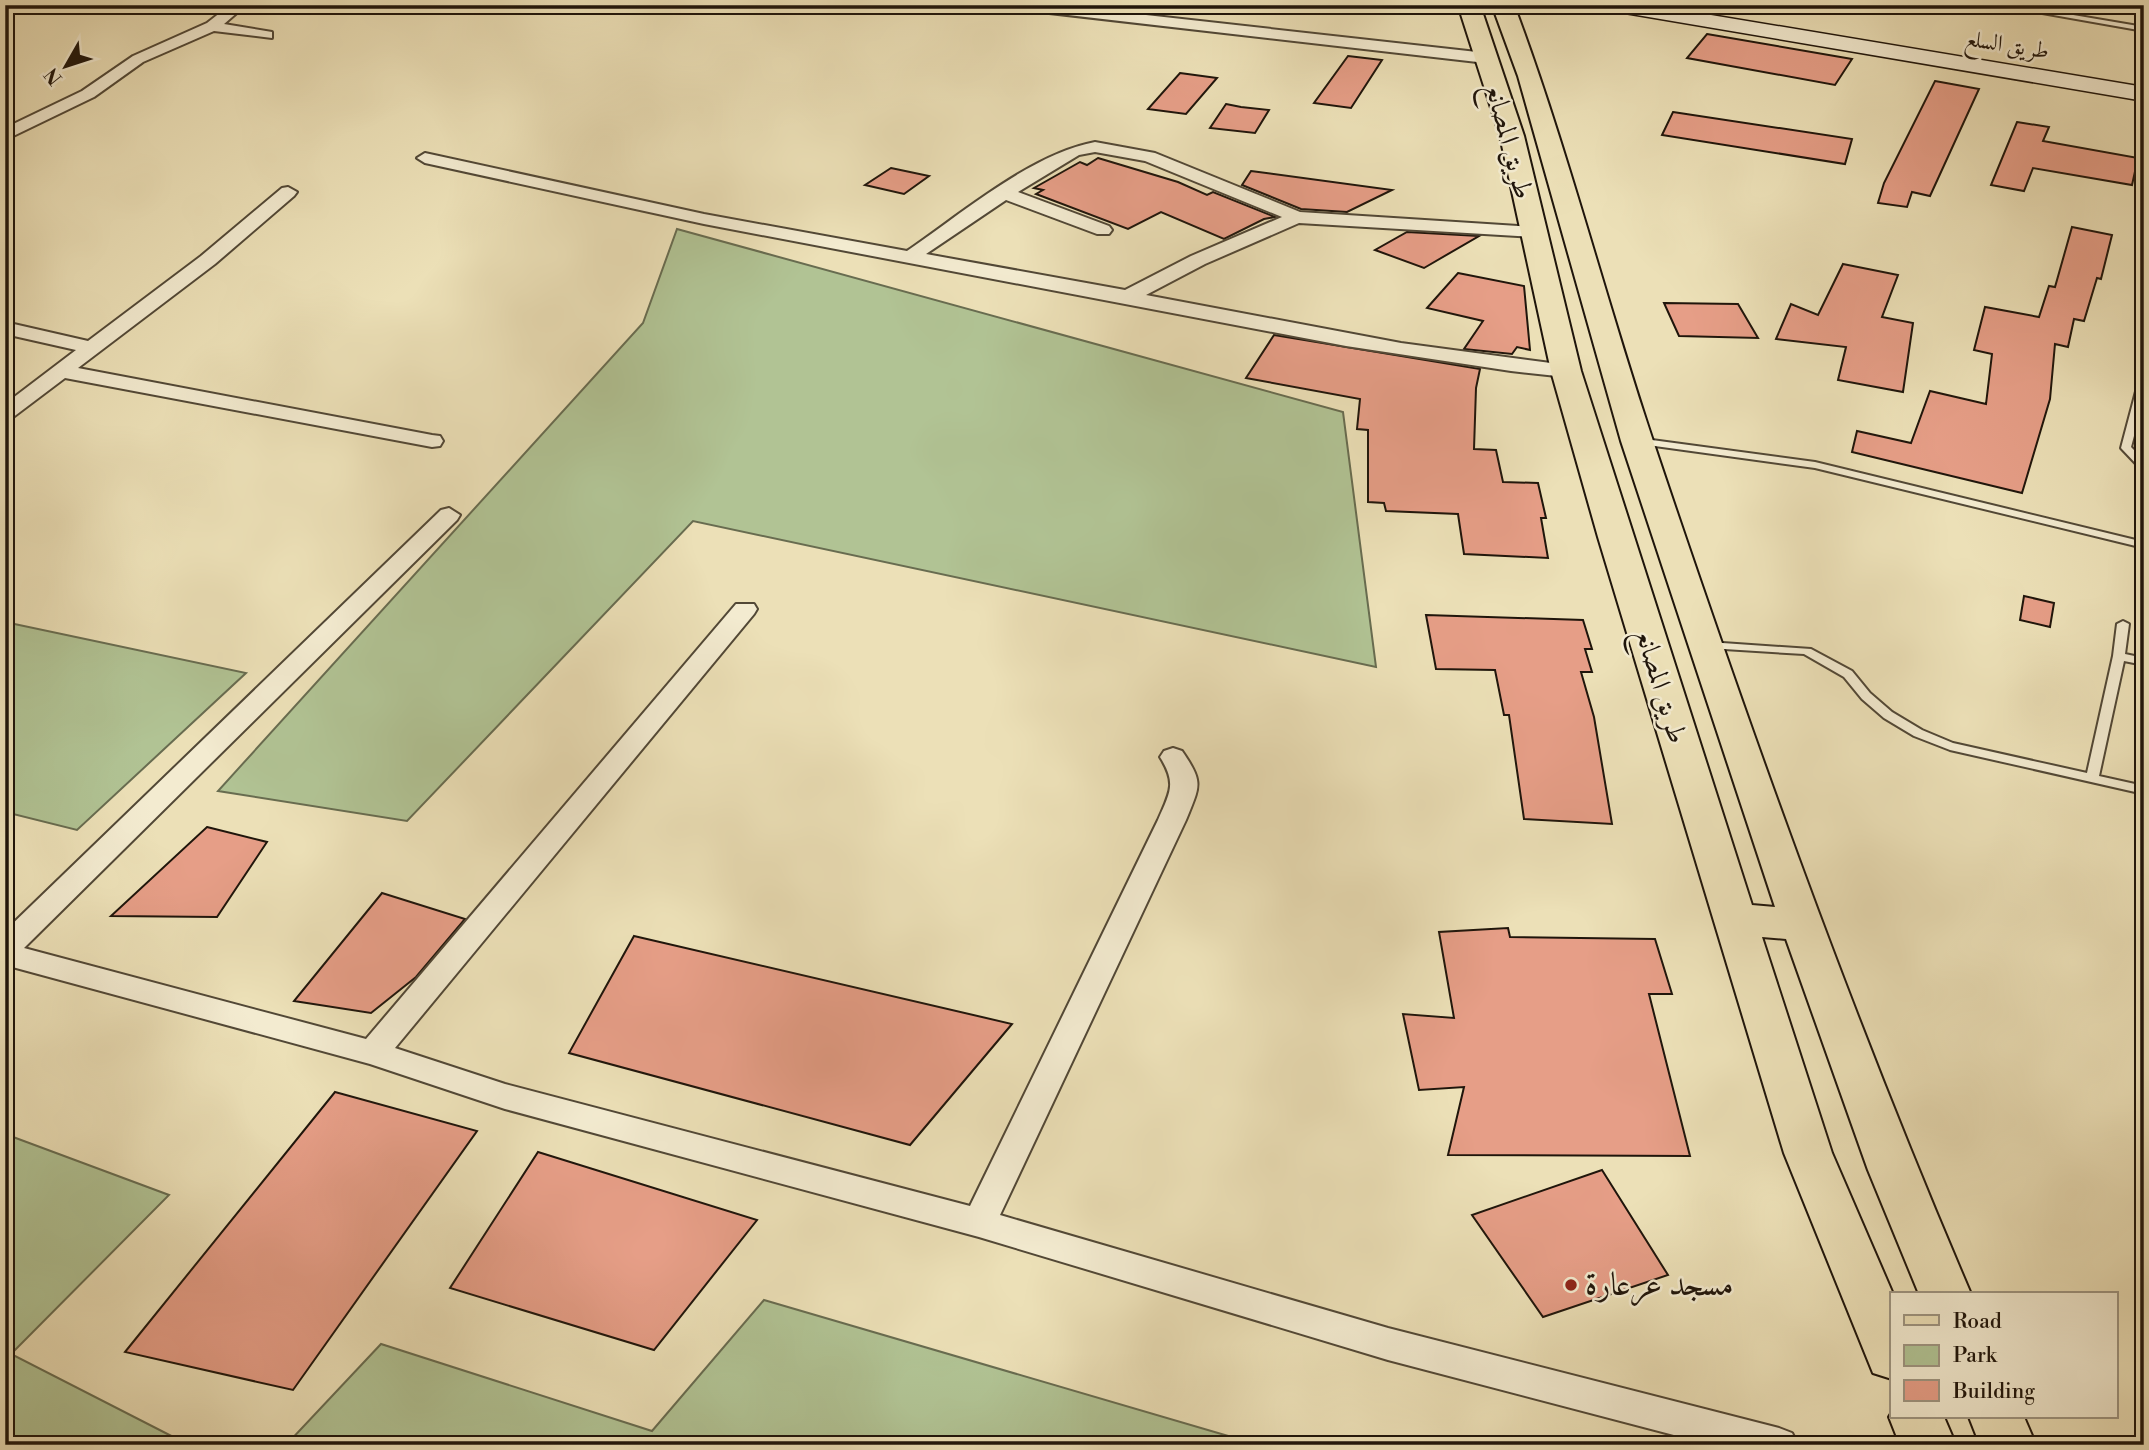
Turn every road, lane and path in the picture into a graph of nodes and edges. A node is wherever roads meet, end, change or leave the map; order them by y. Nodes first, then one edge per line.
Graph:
1 (239, 5) edge
2 (1015, 5) edge
3 (1469, 5) edge
4 (1613, 5) edge
5 (2000, 5) edge
6 (1511, 7) edge
7 (212, 26) junction
8 (2144, 29) edge
9 (267, 35) dead end
10 (1486, 58) junction
11 (2144, 94) edge
12 (5, 135) edge
13 (425, 158) dead end
14 (288, 192) dead end
15 (1005, 193) junction
16 (1297, 217) junction
17 (1103, 230) dead end
18 (1534, 232) junction
19 (913, 255) junction
20 (1127, 297) junction
21 (5, 328) edge
22 (90, 348) junction
23 (1566, 371) junction
24 (60, 372) junction
25 (2144, 380) edge
26 (5, 414) edge
27 (432, 441) dead end
28 (1637, 441) junction
29 (2144, 466) edge
30 (449, 515) dead end
31 (2144, 545) edge
32 (745, 609) dead end
33 (2123, 624) dead end
34 (1707, 645) junction
35 (2119, 656) junction
36 (2144, 662) edge
37 (1172, 757) dead end
38 (2092, 777) junction
39 (2144, 790) edge
40 (1735, 919) junction
41 (1803, 925) junction
42 (5, 951) edge
43 (373, 1054) junction
44 (979, 1223) junction
45 (1944, 1292) edge
46 (1890, 1351) edge
47 (1917, 1418) edge
48 (1997, 1418) edge
49 (1780, 1445) edge
50 (1928, 1445) edge
51 (2008, 1445) edge

1 - 7 street
2 - 10 street
3 - 10 main road, طريق المصانع
4 - 11 street, طريق السلع
5 - 8 lane
6 - 28 main road, طريق المصانع
7 - 9 street
7 - 12 street
10 - 18 main road, طريق المصانع
13 - 19 street
14 - 22 street
15 - 16 street
15 - 17 street
15 - 19 street
16 - 18 street
16 - 20 street
18 - 23 main road, طريق المصانع
19 - 20 street
20 - 23 street
21 - 22 street
22 - 24 street
23 - 40 main road, طريق المصانع
24 - 26 street
24 - 27 street
25 - 29 lane
28 - 31 lane
28 - 34 main road, طريق المصانع
30 - 42 street
32 - 43 street
33 - 35 lane
34 - 38 lane
34 - 41 main road, طريق المصانع
35 - 36 lane
35 - 38 lane
37 - 44 street
38 - 39 lane
40 - 41 main road
40 - 46 main road, طريق المصانع
41 - 45 main road, طريق المصانع
42 - 43 street
43 - 44 street
44 - 49 street
47 - 50 main road
48 - 51 main road

